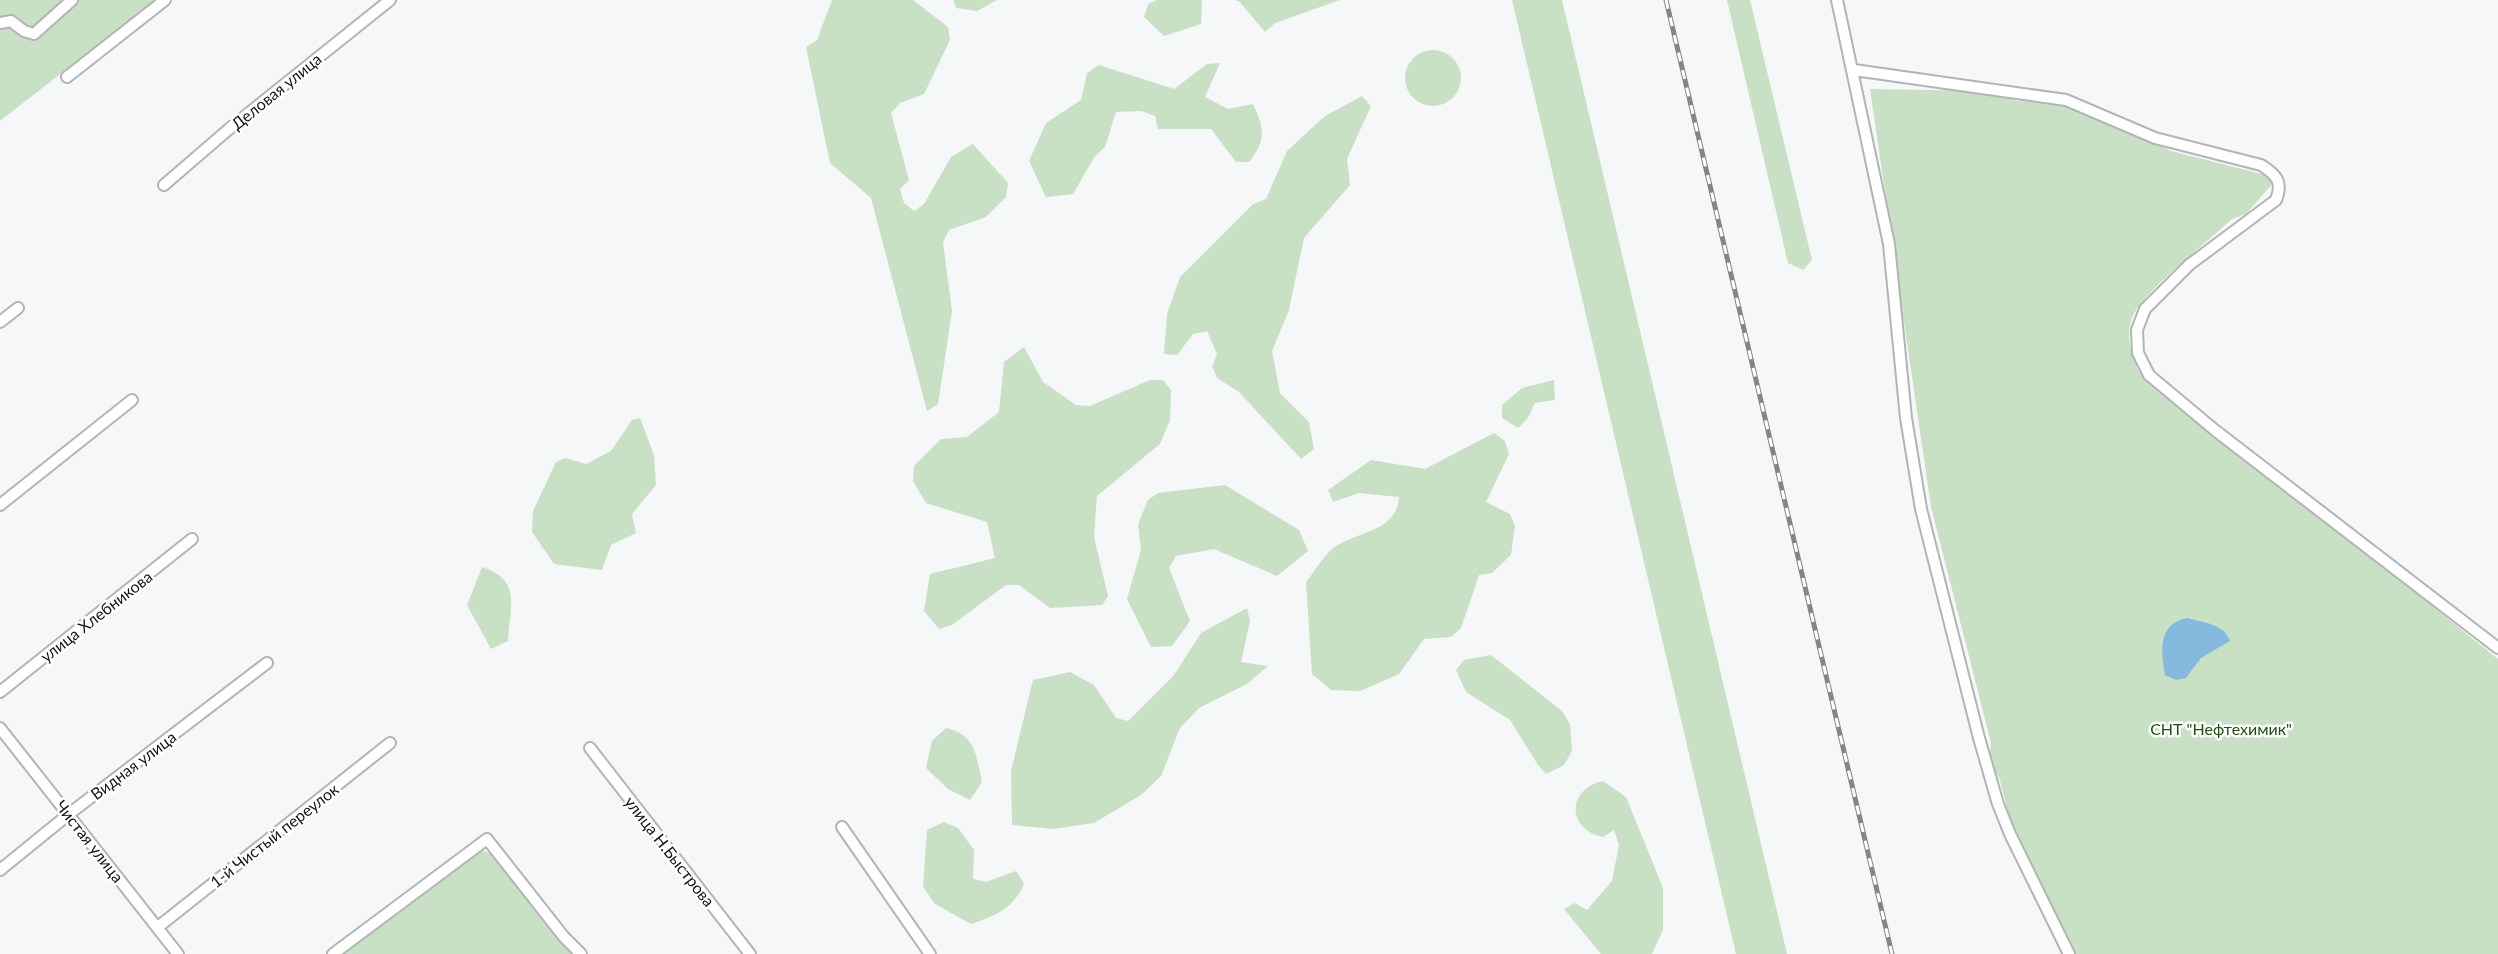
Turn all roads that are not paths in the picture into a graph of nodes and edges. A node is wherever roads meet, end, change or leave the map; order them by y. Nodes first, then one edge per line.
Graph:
1 (72, 0) edge
2 (165, 0) edge
3 (390, 0) edge
4 (1838, 0) edge
5 (0, 22) edge
6 (1854, 70) junction
7 (67, 77) dead end
8 (164, 185) dead end
9 (18, 308) dead end
10 (0, 322) edge
11 (132, 400) dead end
12 (0, 504) edge
13 (192, 539) dead end
14 (2498, 648) edge
15 (267, 663) dead end
16 (0, 692) edge
17 (0, 728) edge
18 (390, 743) dead end
19 (590, 748) dead end
20 (69, 814) junction
21 (842, 827) dead end
22 (0, 870) edge
23 (158, 927) junction
24 (178, 954) edge
25 (333, 954) edge
26 (581, 954) edge
27 (750, 954) edge
28 (930, 954) edge
29 (2069, 954) edge

1 - 5 street
2 - 7 street
3 - 8 street, Деловая улица
4 - 6 street
6 - 14 street
6 - 29 street
9 - 10 street
11 - 12 street
13 - 16 street, улица Хлебникова
15 - 20 street, Видная улица
17 - 20 street, Чистая улица
18 - 23 street, 1-й Чистый переулок
19 - 27 street, улица Н.Быстрова
20 - 22 street, Видная улица
20 - 23 street, Чистая улица
21 - 28 street
23 - 24 street, Чистая улица
25 - 26 street

